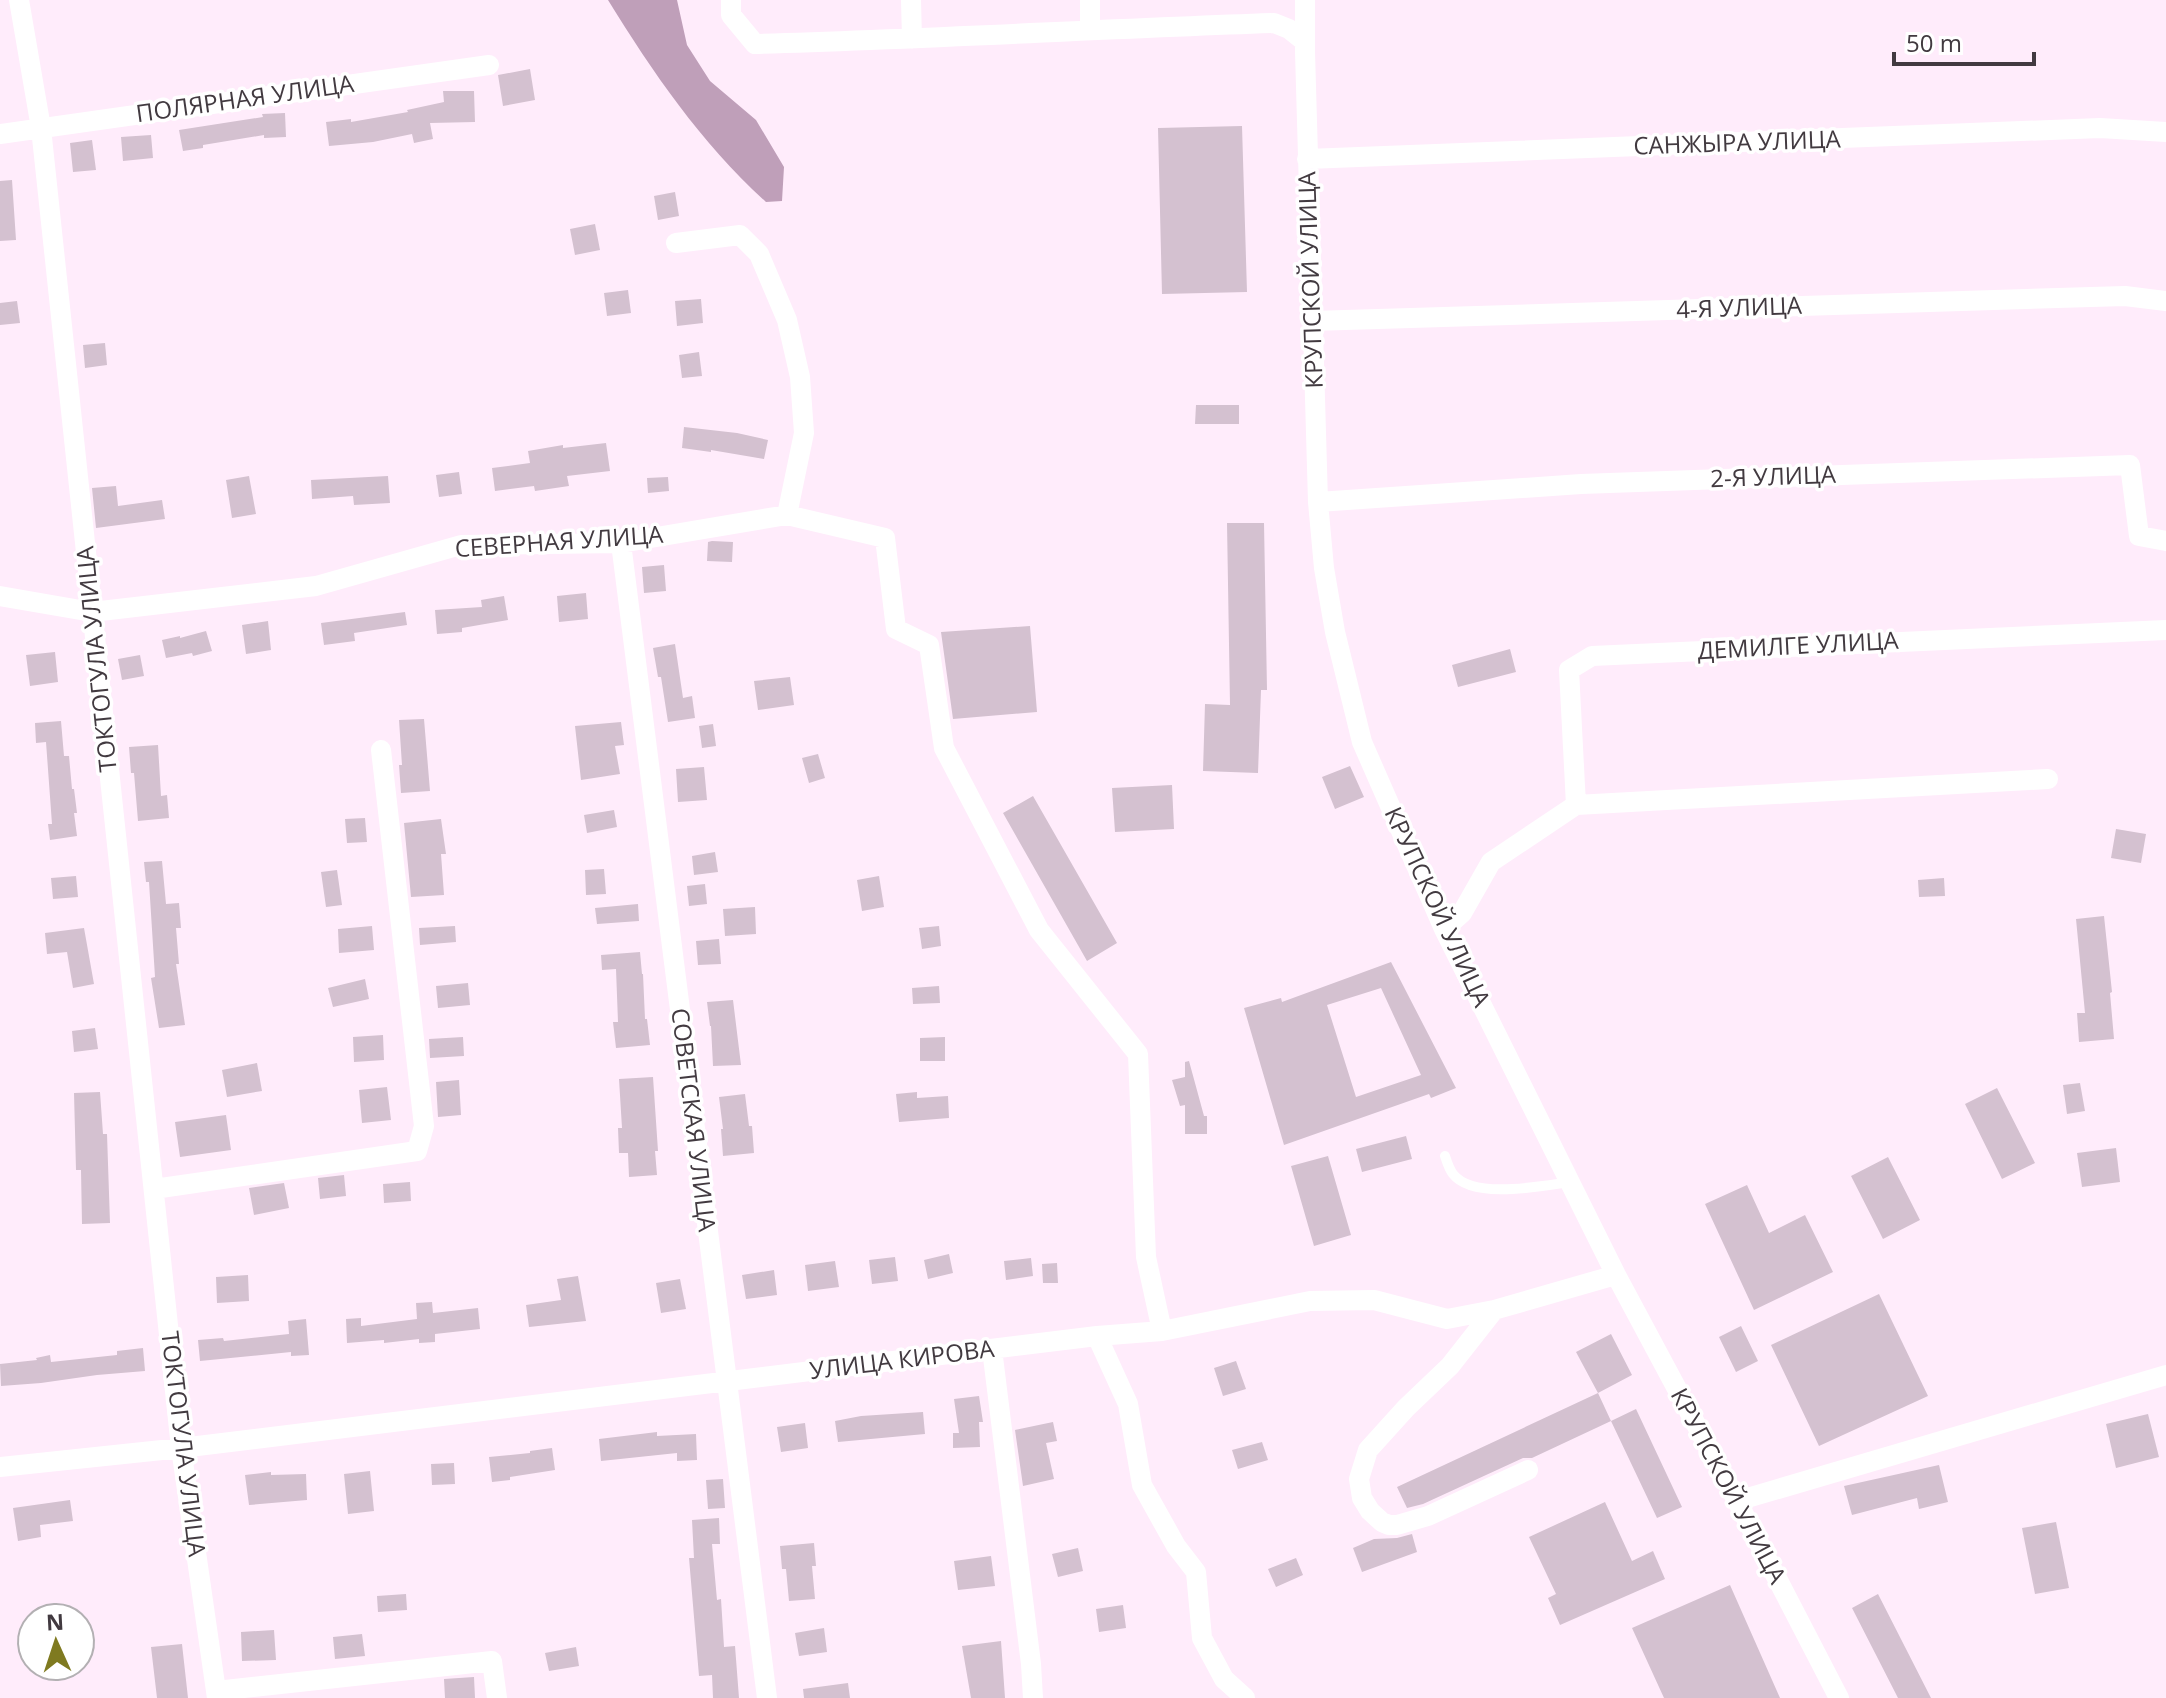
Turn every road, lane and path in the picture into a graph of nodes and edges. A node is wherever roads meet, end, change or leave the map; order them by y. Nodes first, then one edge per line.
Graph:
1 (19, 0) edge
2 (731, 0) edge
3 (911, 0) edge
4 (1090, 0) edge
5 (1305, 0) edge
6 (1090, 29) junction
7 (912, 39) junction
8 (1304, 41) junction
9 (489, 65) dead end
10 (41, 128) junction
11 (2166, 132) edge
12 (0, 134) edge
13 (1307, 159) junction
14 (676, 243) dead end
15 (2166, 301) edge
16 (1312, 321) junction
17 (1318, 502) junction
18 (787, 515) junction
19 (2166, 541) edge
20 (621, 543) junction
21 (0, 596) edge
22 (92, 612) junction
23 (2166, 630) edge
24 (381, 750) dead end
25 (2048, 779) dead end
26 (1576, 805) junction
27 (1444, 929) junction
28 (1445, 1156) dead end
29 (1570, 1182) junction
30 (154, 1189) junction
31 (1616, 1275) junction
32 (1494, 1310) junction
33 (1162, 1331) junction
34 (1097, 1336) junction
35 (992, 1349) junction
36 (2166, 1375) edge
37 (726, 1381) junction
38 (181, 1448) junction
39 (0, 1467) edge
40 (1528, 1470) dead end
41 (1737, 1501) junction
42 (216, 1694) edge
43 (497, 1698) edge
44 (767, 1698) edge
45 (1033, 1698) edge
46 (1245, 1698) edge
47 (1839, 1698) edge

1 - 10 street, ТОКТОГУЛА УЛИЦА
2 - 7 street
3 - 7 street
4 - 6 street
5 - 8 street, КРУПСКОЙ УЛИЦА
6 - 7 street
6 - 8 street
8 - 13 street, КРУПСКОЙ УЛИЦА
9 - 10 street, ПОЛЯРНАЯ УЛИЦА
10 - 12 street, ПОЛЯРНАЯ УЛИЦА
10 - 22 street, ТОКТОГУЛА УЛИЦА
11 - 13 street, САНЖЫРА УЛИЦА
13 - 16 street, КРУПСКОЙ УЛИЦА
14 - 18 street
15 - 16 street, 4-Я УЛИЦА
16 - 17 street, КРУПСКОЙ УЛИЦА
17 - 19 street, 2-Я УЛИЦА
17 - 27 street, КРУПСКОЙ УЛИЦА
18 - 20 street, СЕВЕРНАЯ УЛИЦА
18 - 33 street
20 - 22 street, СЕВЕРНАЯ УЛИЦА
20 - 37 street, СОВЕТСКАЯ УЛИЦА
21 - 22 street, СЕВЕРНАЯ УЛИЦА
22 - 30 street, ТОКТОГУЛА УЛИЦА
23 - 26 street, ДЕМИЛГЕ УЛИЦА
24 - 30 street
25 - 26 street
26 - 27 street
27 - 29 street, КРУПСКОЙ УЛИЦА
28 - 29 lane
29 - 31 street, КРУПСКОЙ УЛИЦА
30 - 38 street, ТОКТОГУЛА УЛИЦА
31 - 32 street, УЛИЦА КИРОВА
31 - 41 street, КРУПСКОЙ УЛИЦА
32 - 33 street, УЛИЦА КИРОВА
32 - 40 street
33 - 34 street, УЛИЦА КИРОВА
34 - 35 street, УЛИЦА КИРОВА
34 - 46 street
35 - 37 street, УЛИЦА КИРОВА
35 - 45 street
36 - 41 street
37 - 38 street, УЛИЦА КИРОВА
37 - 44 street, СОВЕТСКАЯ УЛИЦА
38 - 39 street, УЛИЦА КИРОВА
38 - 42 street, ТОКТОГУЛА УЛИЦА
41 - 47 street, КРУПСКОЙ УЛИЦА
42 - 43 street

